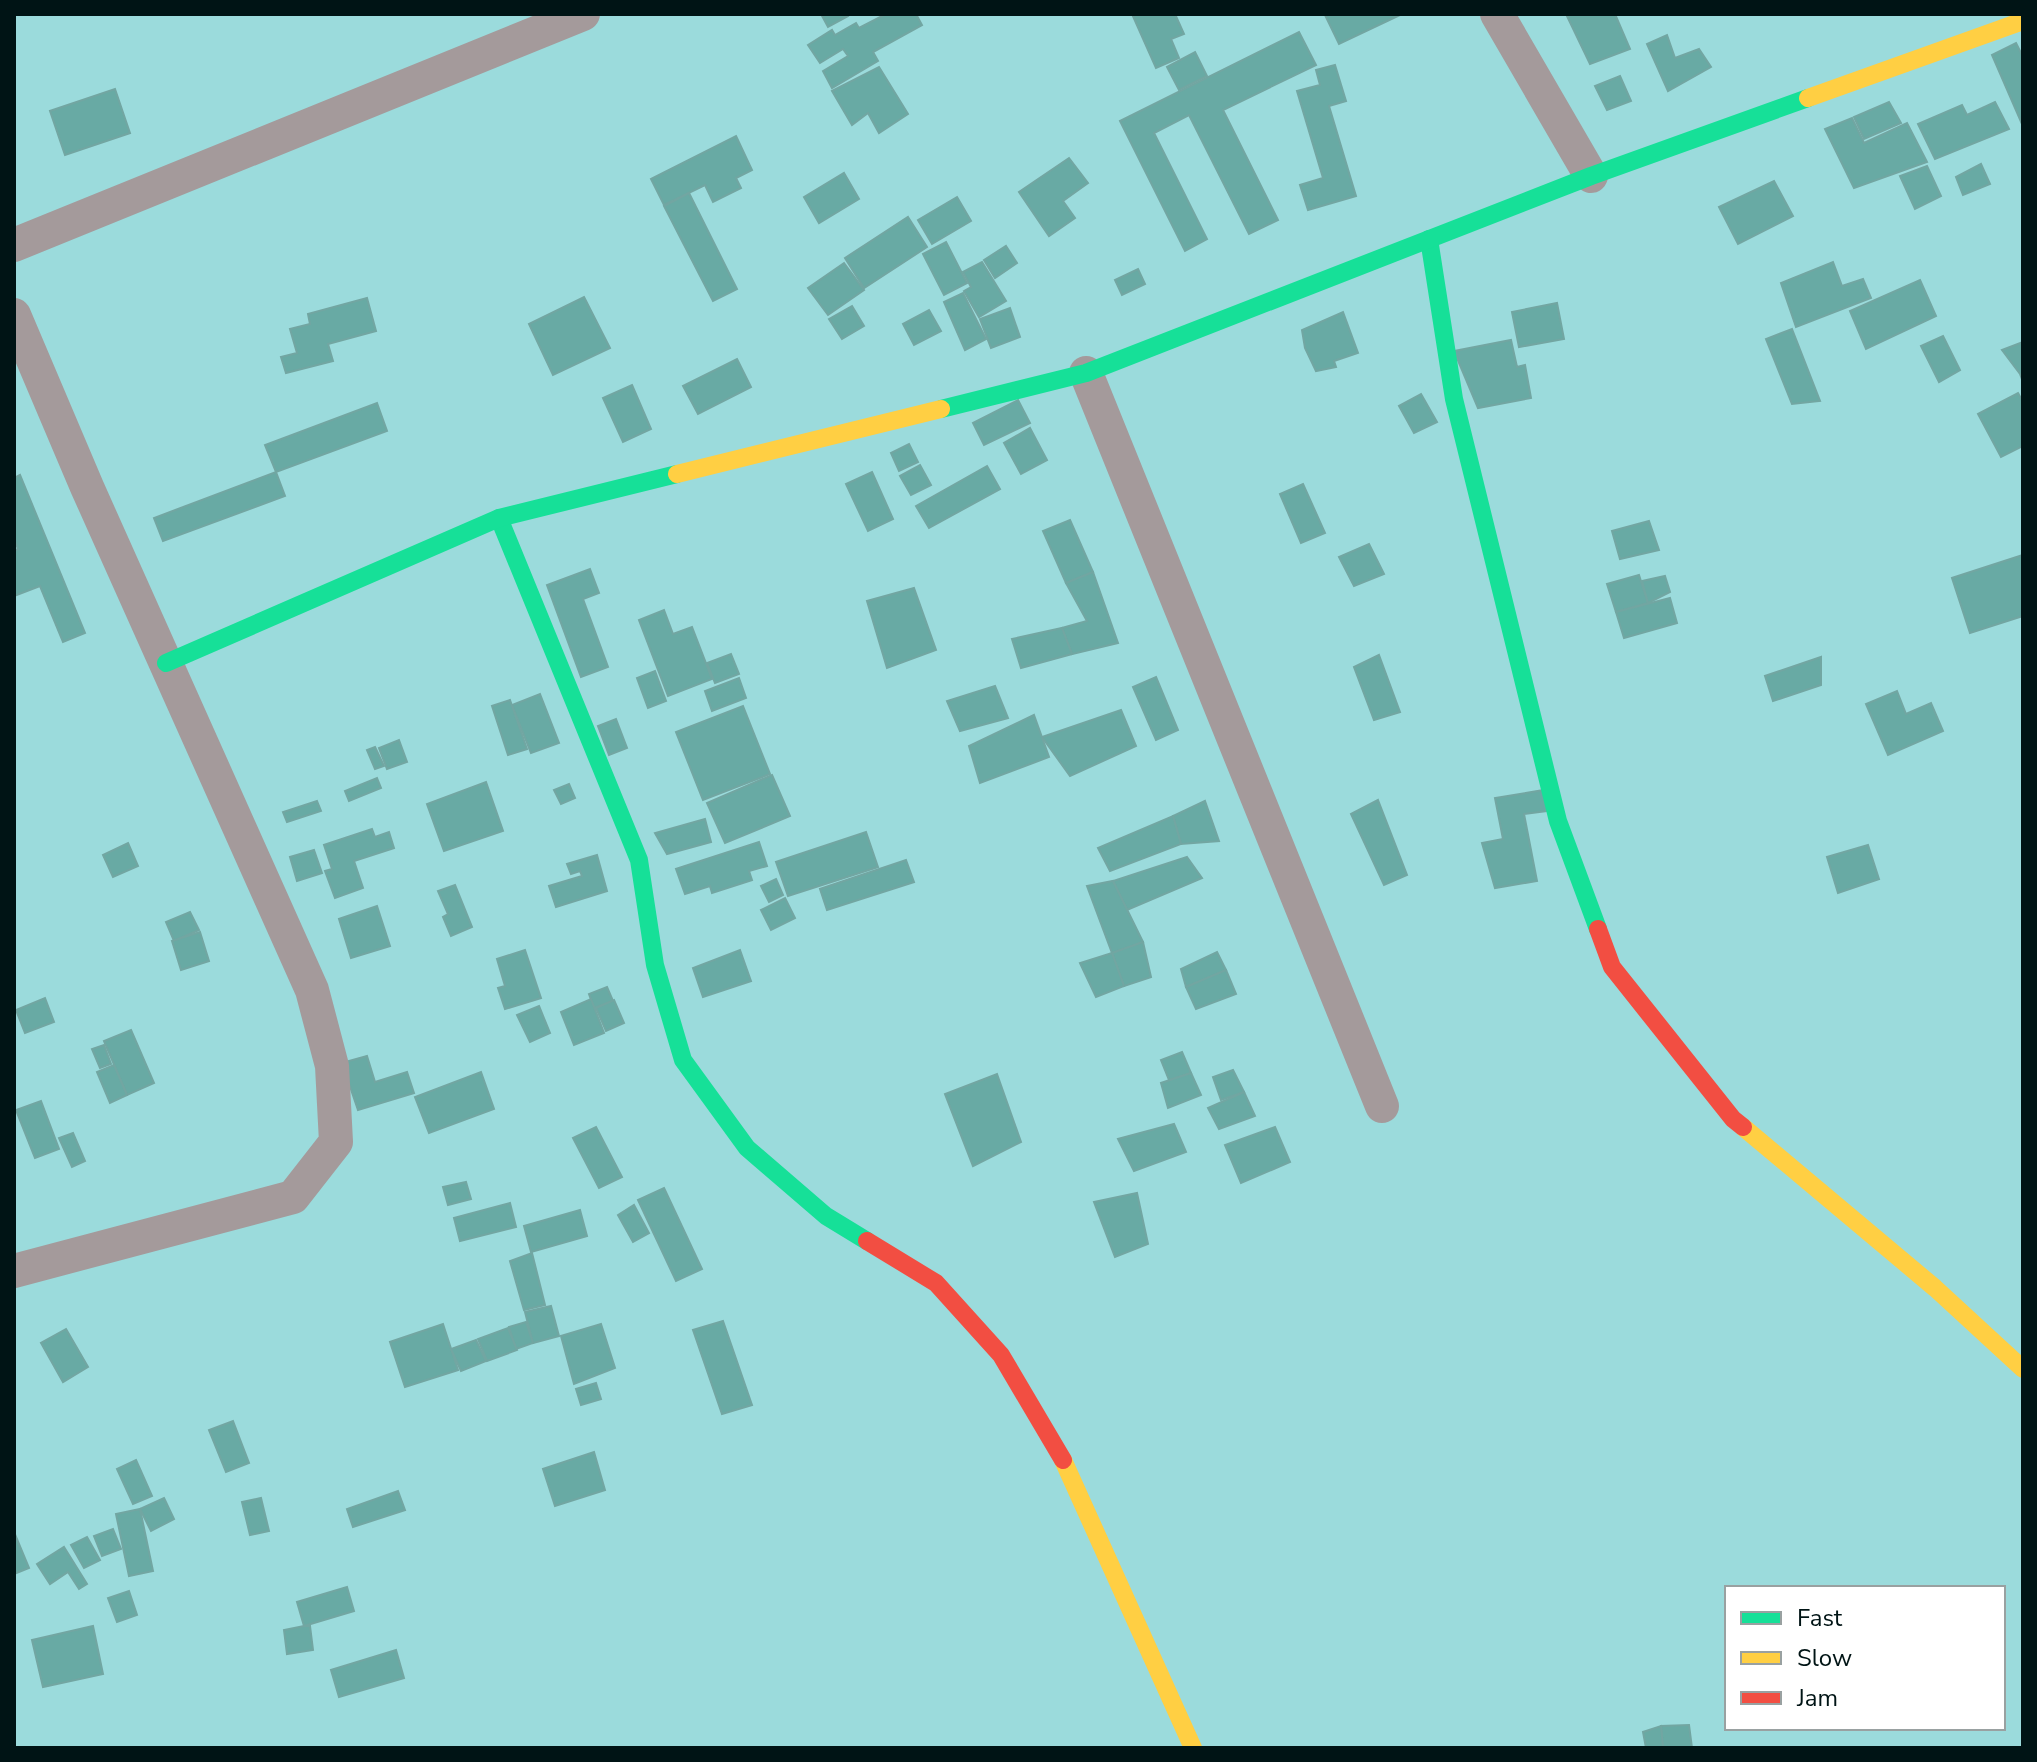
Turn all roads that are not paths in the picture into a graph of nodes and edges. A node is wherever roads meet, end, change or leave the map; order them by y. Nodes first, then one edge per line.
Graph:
1 (583, 14) edge
2 (1497, 14) edge
3 (2023, 21) edge
4 (1591, 176) junction
5 (1429, 239) junction
6 (14, 245) edge
7 (14, 315) edge
8 (1086, 373) junction
9 (499, 518) junction
10 (166, 663) junction
11 (1382, 1106) dead end
12 (14, 1271) edge
13 (2023, 1369) edge
14 (1193, 1748) edge

1 - 6 street
2 - 4 street
3 - 4 street
4 - 5 street
5 - 8 street
5 - 13 street
7 - 10 street
8 - 9 street
8 - 11 street
9 - 10 street
9 - 14 street
10 - 12 street

